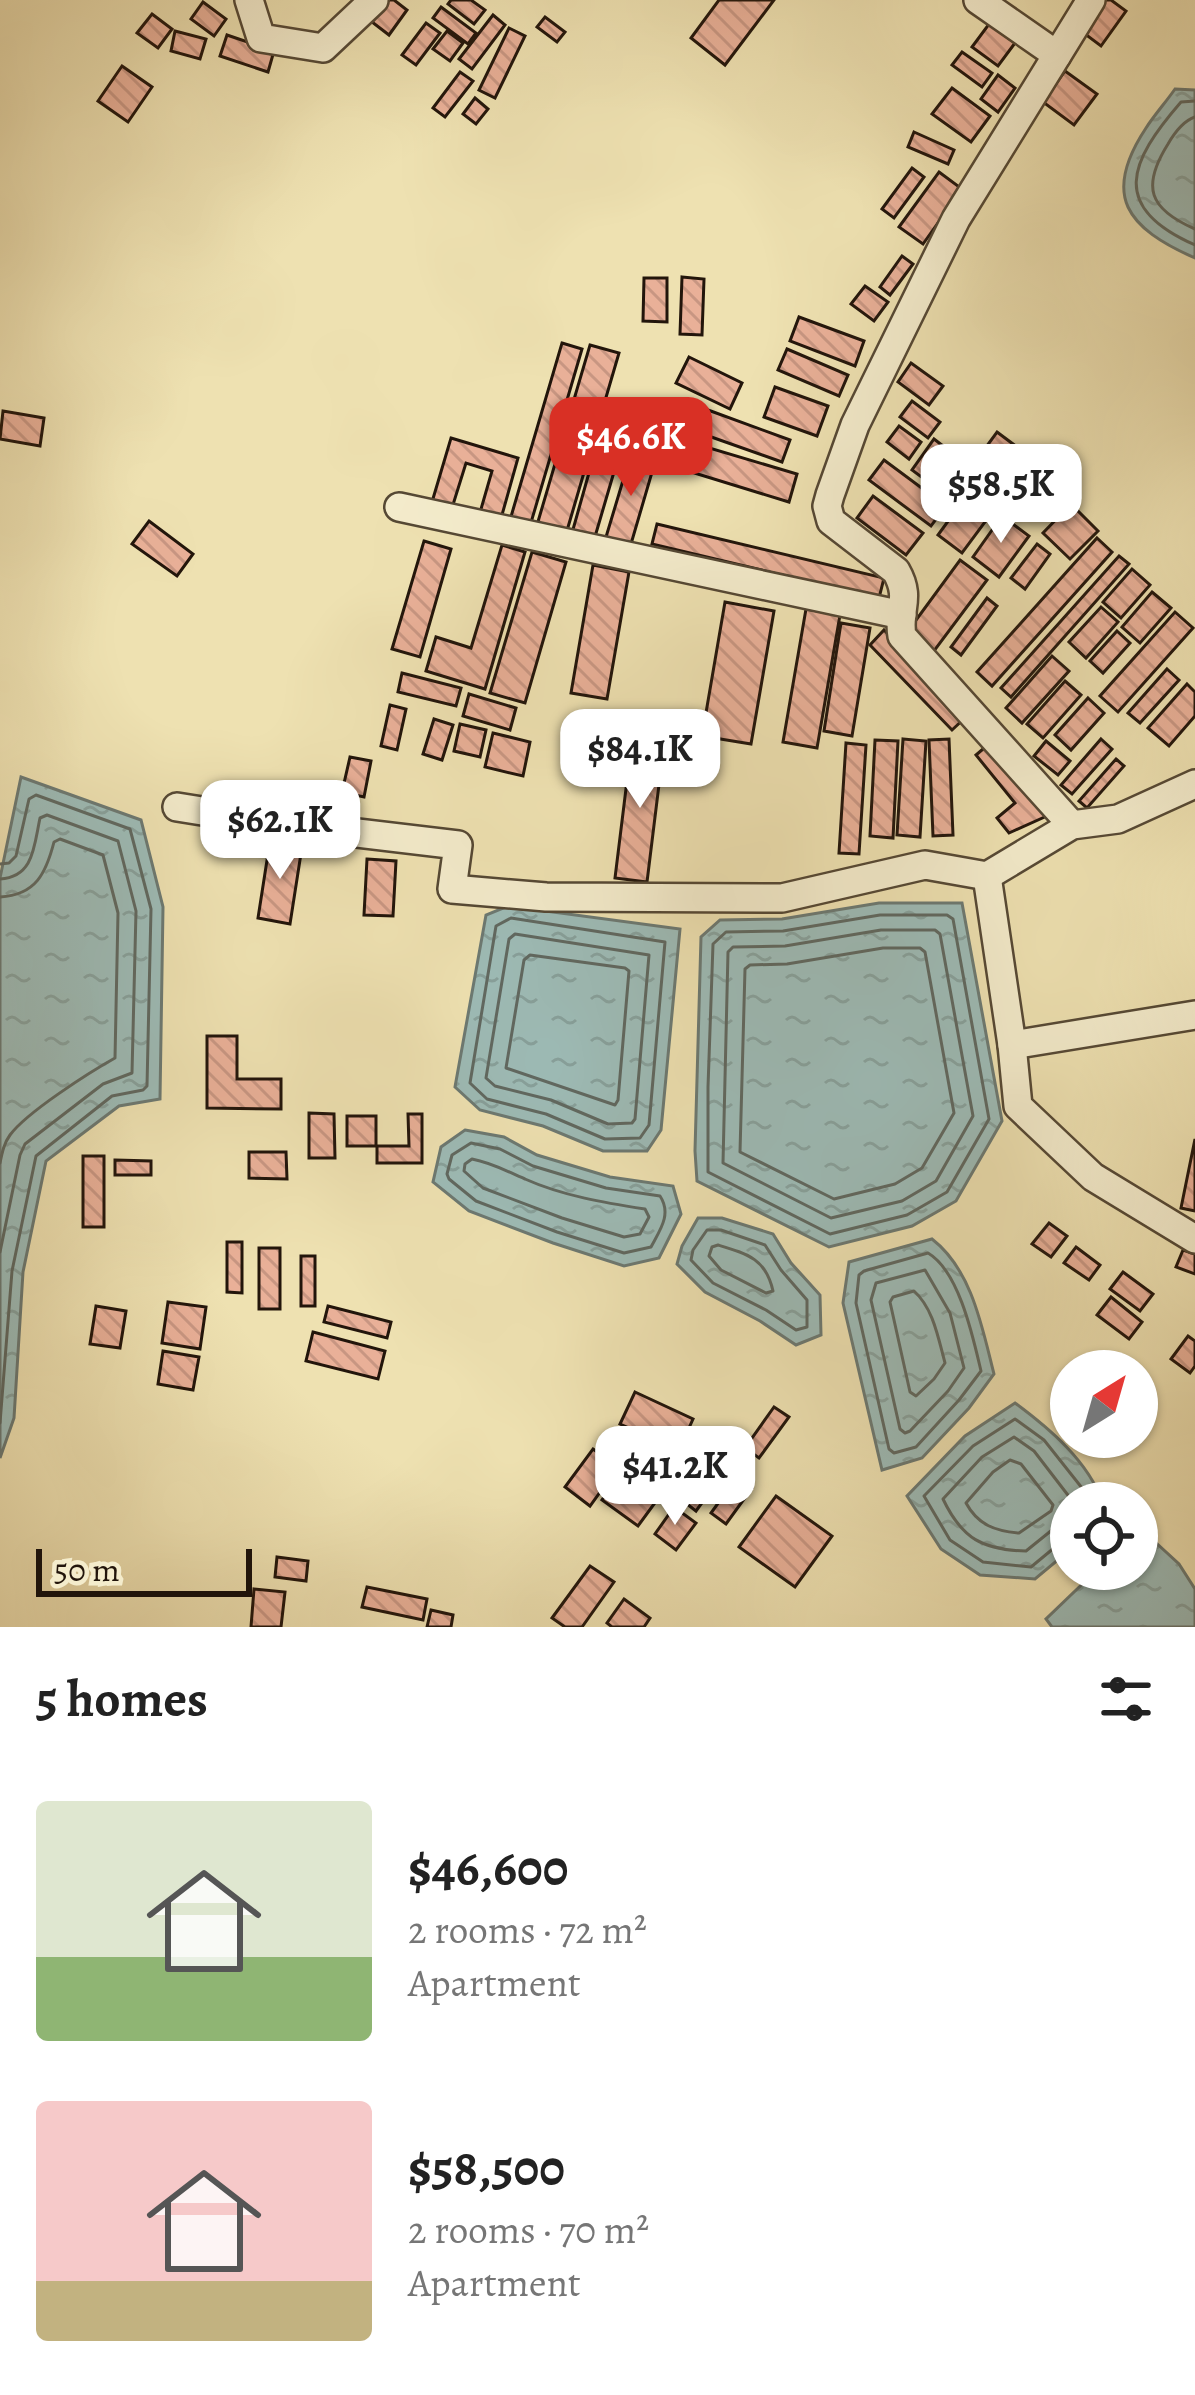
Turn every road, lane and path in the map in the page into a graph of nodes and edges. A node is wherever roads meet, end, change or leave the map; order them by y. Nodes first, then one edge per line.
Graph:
1 (249, 0) edge
2 (374, 0) edge
3 (978, 0) edge
4 (1091, 0) edge
5 (1057, 55) junction
6 (399, 507) dead end
7 (902, 615) junction
8 (1195, 784) edge
9 (177, 807) dead end
10 (1072, 825) junction
11 (987, 876) junction
12 (1195, 1015) edge
13 (1012, 1045) junction
14 (1195, 1239) edge

1 - 2 street
3 - 5 street
4 - 5 street
5 - 7 street
6 - 7 street
7 - 10 street
8 - 10 street
9 - 11 street
10 - 11 street
11 - 13 street
12 - 13 street
13 - 14 street

